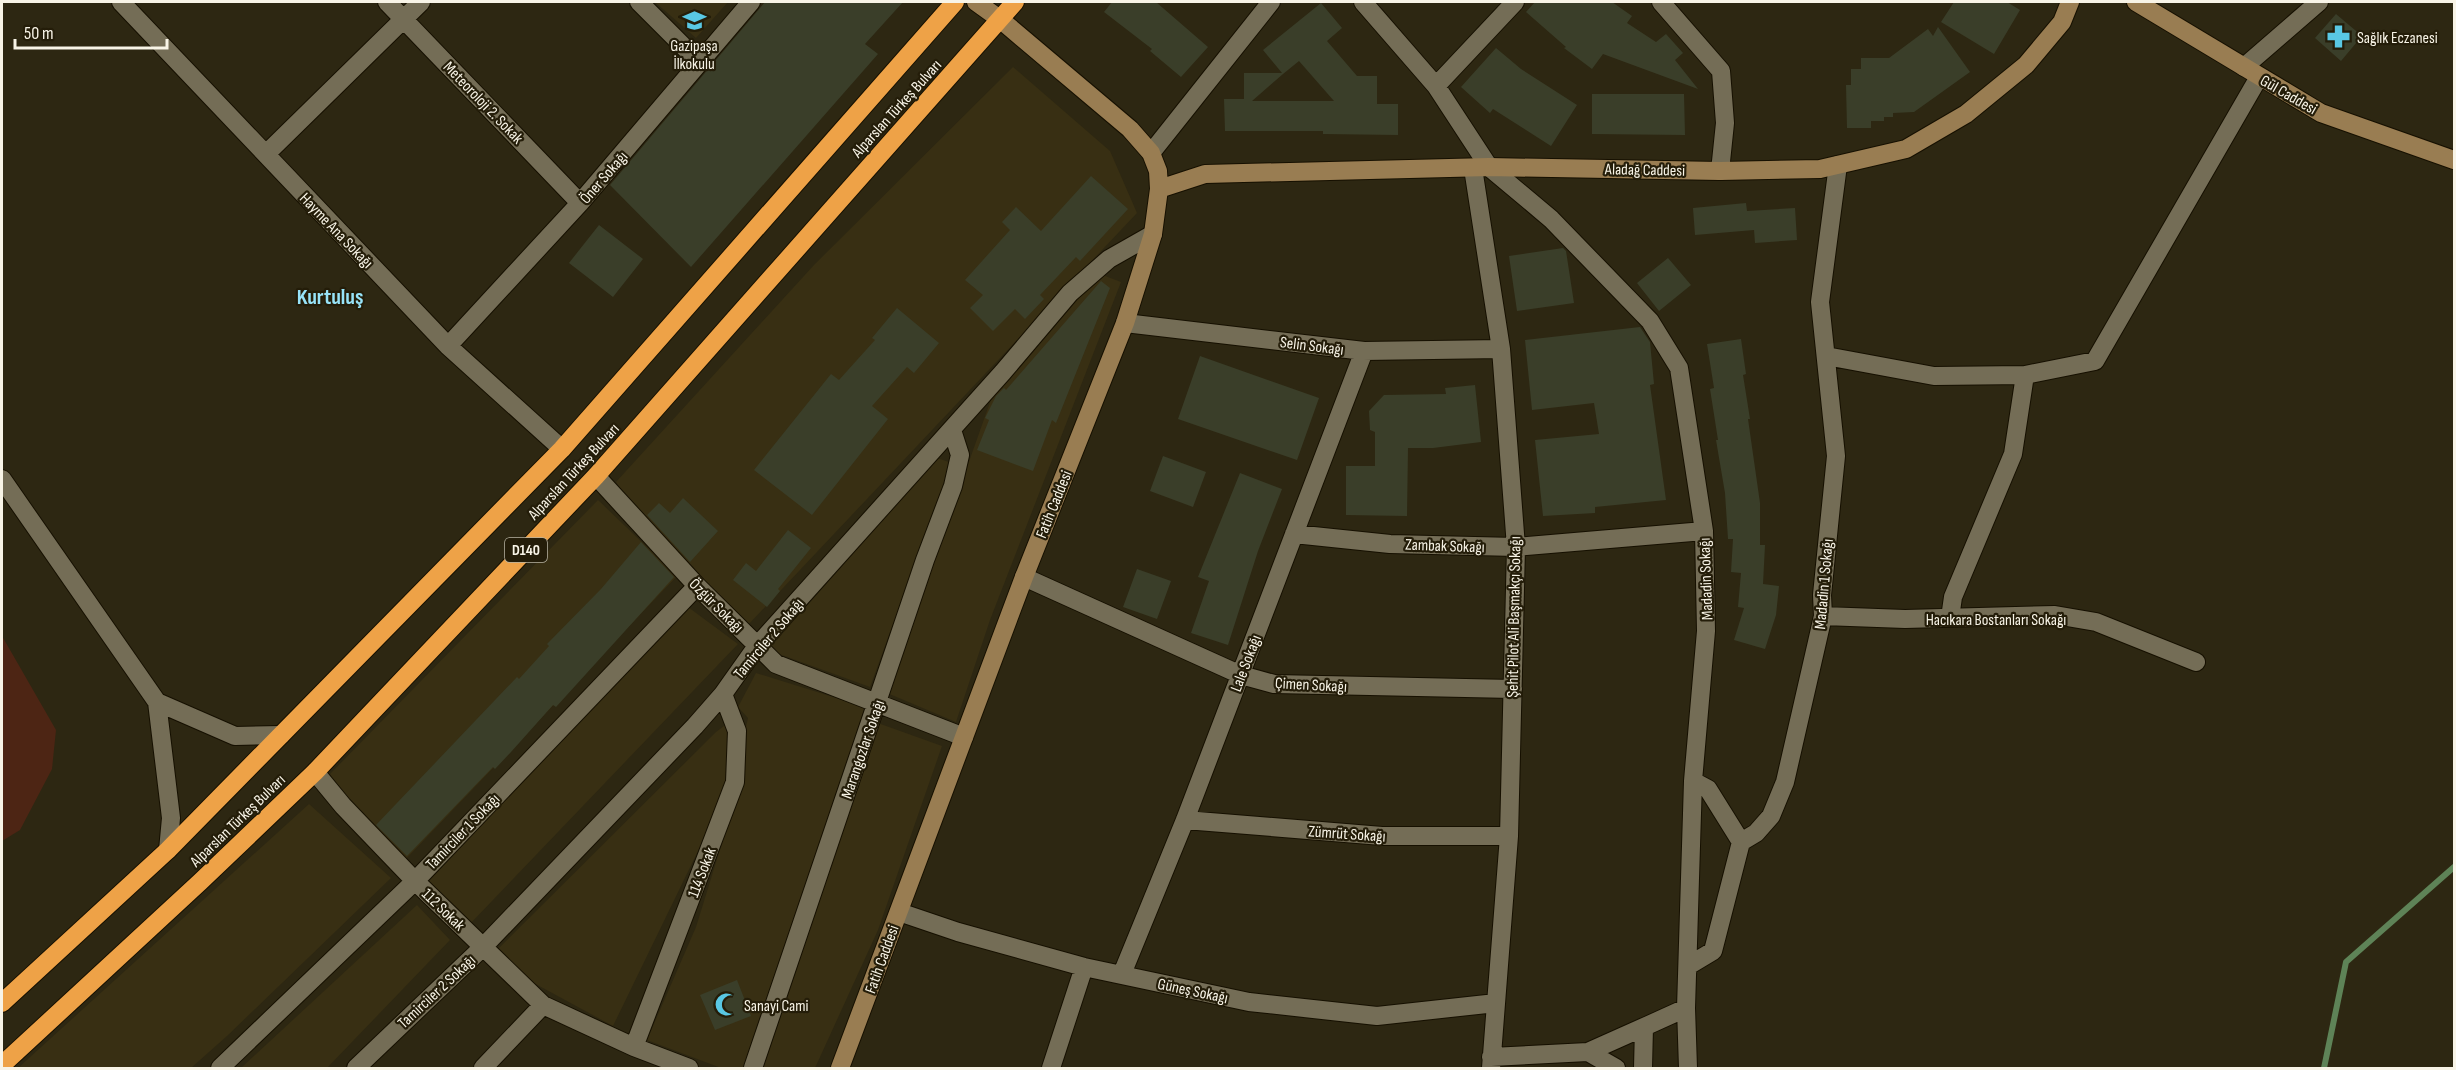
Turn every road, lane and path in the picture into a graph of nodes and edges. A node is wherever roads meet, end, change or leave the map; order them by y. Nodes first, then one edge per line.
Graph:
1 (121, 2) edge
2 (387, 2) edge
3 (421, 2) edge
4 (639, 2) edge
5 (752, 2) edge
6 (954, 2) edge
7 (976, 2) edge
8 (1015, 2) edge
9 (1271, 2) edge
10 (1363, 2) edge
11 (1515, 2) edge
12 (1661, 2) edge
13 (2070, 2) edge
14 (2136, 2) edge
15 (2319, 2) edge
16 (404, 18) junction
17 (1001, 20) junction
18 (700, 63) junction
19 (2251, 72) junction
20 (1436, 86) junction
21 (1151, 153) junction
22 (266, 154) junction
23 (2454, 160) edge
24 (1838, 165) junction
25 (1481, 167) junction
26 (1720, 171) junction
27 (1159, 189) junction
28 (580, 203) junction
29 (1153, 234) junction
30 (1125, 323) junction
31 (448, 346) junction
32 (1501, 349) junction
33 (1364, 351) junction
34 (1826, 356) junction
35 (2025, 375) junction
36 (952, 430) junction
37 (562, 450) junction
38 (596, 476) junction
39 (2, 480) edge
40 (1704, 531) junction
41 (1294, 534) junction
42 (1516, 547) junction
43 (1023, 577) junction
44 (697, 586) junction
45 (1823, 616) junction
46 (1950, 618) junction
47 (757, 646) junction
48 (2196, 662) dead end
49 (1240, 675) junction
50 (1513, 689) junction
51 (723, 694) junction
52 (157, 702) junction
53 (877, 704) junction
54 (281, 735) junction
55 (964, 737) junction
56 (315, 772) junction
57 (1693, 781) junction
58 (1185, 820) junction
59 (1509, 837) junction
60 (1740, 842) junction
61 (168, 850) junction
62 (415, 881) junction
63 (899, 912) junction
64 (483, 947) junction
65 (1688, 966) junction
66 (1084, 967) junction
67 (1122, 974) junction
68 (2, 1003) edge
69 (1496, 1003) junction
70 (543, 1005) junction
71 (1686, 1008) junction
72 (1644, 1027) junction
73 (634, 1047) junction
74 (1588, 1052) junction
75 (1491, 1063) edge
76 (2, 1065) edge
77 (220, 1068) edge
78 (356, 1068) edge
79 (483, 1068) edge
80 (689, 1068) edge
81 (753, 1068) edge
82 (840, 1068) edge
83 (1051, 1068) edge
84 (1616, 1068) edge
85 (1643, 1068) edge
86 (1688, 1068) edge

1 - 22 street, Hayme Ana Sokağı
2 - 16 street, Meteoroloji 2. Sokak
3 - 16 street
4 - 18 street
5 - 18 street, Öner Sokağı
6 - 37 highway, Alparslan Türkeş Bulvarı / D140
7 - 17 main road, Fatih Caddesi
8 - 17 highway, Alparslan Türkeş Bulvarı / D140
9 - 21 street
10 - 20 street, Şehit Pilot Ali Başmakçı Sokağı
11 - 20 street
12 - 26 street
13 - 24 main road, Aladağ Caddesi
14 - 19 main road, Gül Caddesi
15 - 19 street
16 - 22 street
16 - 28 street, Meteoroloji 2. Sokak
17 - 21 main road, Fatih Caddesi
17 - 38 highway, Alparslan Türkeş Bulvarı / D140
18 - 28 street, Öner Sokağı
19 - 23 main road, Gül Caddesi
19 - 35 street
20 - 25 street, Şehit Pilot Ali Başmakçı Sokağı
21 - 27 main road, Fatih Caddesi
22 - 31 street, Hayme Ana Sokağı
24 - 26 main road, Aladağ Caddesi
24 - 34 street, Madadin 1 Sokağı
25 - 26 main road, Aladağ Caddesi
25 - 27 main road, Aladağ Caddesi
25 - 32 street, Şehit Pilot Ali Başmakçı Sokağı
25 - 40 street, Madadin Sokağı
27 - 29 main road, Fatih Caddesi
28 - 31 street, Öner Sokağı
29 - 30 main road, Fatih Caddesi
29 - 36 street, Tamirciler 2 Sokağı
30 - 33 street, Selin Sokağı
30 - 43 main road, Fatih Caddesi
31 - 37 street, Hayme Ana Sokağı
32 - 33 street, Selin Sokağı
32 - 42 street, Şehit Pilot Ali Başmakçı Sokağı
33 - 41 street, Lale Sokağı
34 - 35 street
34 - 45 street, Madadin 1 Sokağı
35 - 46 street
36 - 47 street, Tamirciler 2 Sokağı
36 - 53 street, Marangozlar Sokağı
37 - 54 highway, Alparslan Türkeş Bulvarı / D140
38 - 44 street, Özgür Sokağı
38 - 56 highway, Alparslan Türkeş Bulvarı / D140
39 - 52 street
40 - 42 street, Zambak Sokağı
40 - 57 street, Madadin Sokağı
41 - 42 street, Zambak Sokağı
41 - 49 street, Lale Sokağı
42 - 50 street, Şehit Pilot Ali Başmakçı Sokağı
43 - 49 street, Çimen Sokağı
43 - 55 main road, Fatih Caddesi
44 - 47 street, Özgür Sokağı
44 - 62 street, Tamirciler 1 Sokağı
45 - 46 street, Hacıkara Bostanları Sokağı
45 - 60 street, Madadin 1 Sokağı
46 - 48 street, Hacıkara Bostanları Sokağı
47 - 51 street, Tamirciler 2 Sokağı
47 - 53 street, Özgür Sokağı
49 - 50 street, Çimen Sokağı
49 - 58 street, Lale Sokağı
50 - 59 street, Şehit Pilot Ali Başmakçı Sokağı
51 - 64 street, Tamirciler 2 Sokağı
51 - 73 street, 114 Sokak
52 - 54 street
52 - 61 street
53 - 55 street, Özgür Sokağı
53 - 81 street, Marangozlar Sokağı
54 - 61 highway, Alparslan Türkeş Bulvarı / D140
55 - 63 main road, Fatih Caddesi
56 - 62 street, 112 Sokak
56 - 76 highway, Alparslan Türkeş Bulvarı / D140
57 - 60 street
57 - 65 street, Madadin Sokağı
58 - 59 street, Zümrüt Sokağı
58 - 67 street, Lale Sokağı
59 - 69 street, Şehit Pilot Ali Başmakçı Sokağı
60 - 65 street
61 - 68 highway, Alparslan Türkeş Bulvarı / D140
62 - 64 street, 112 Sokak
62 - 77 street, Tamirciler 1 Sokağı
63 - 66 street, Güneş Sokağı
63 - 82 main road, Fatih Caddesi
64 - 70 street, 112 Sokak
64 - 78 street, Tamirciler 2 Sokağı
65 - 71 street, Madadin Sokağı
66 - 67 street, Güneş Sokağı
66 - 83 street
67 - 69 street, Güneş Sokağı
69 - 75 street, Şehit Pilot Ali Başmakçı Sokağı
70 - 73 street, 112 Sokak
70 - 79 street
71 - 72 street
71 - 86 street, Madadin Sokağı
72 - 74 street
72 - 85 street
73 - 80 street, 112 Sokak
74 - 75 street
74 - 84 street

